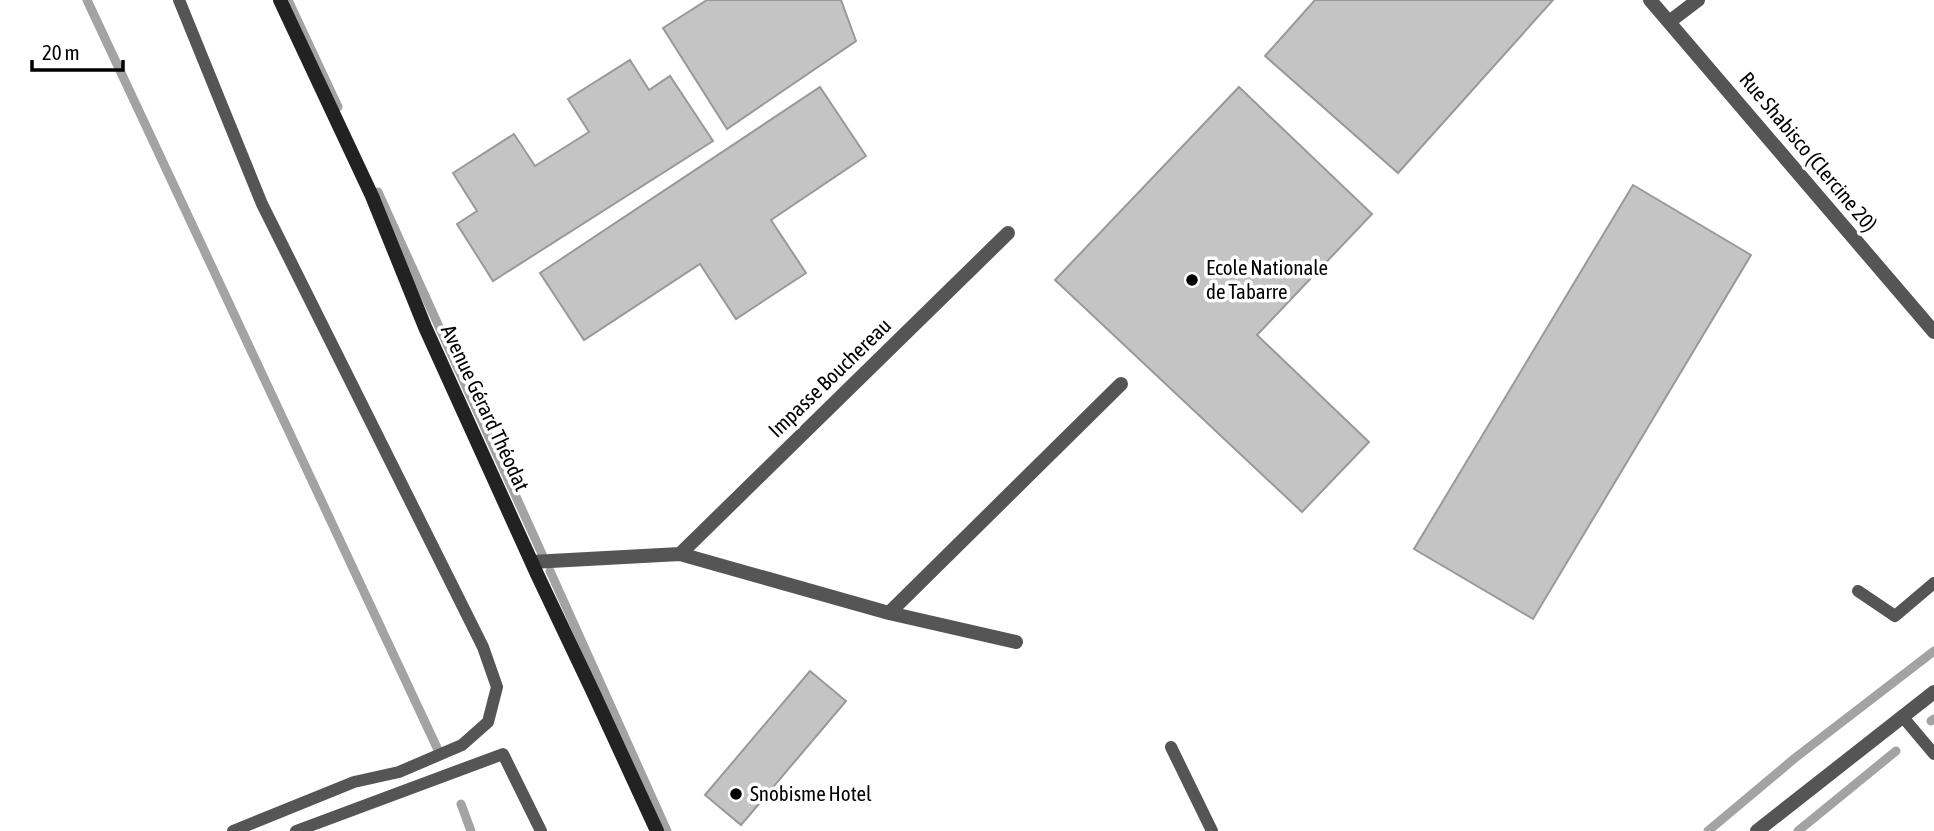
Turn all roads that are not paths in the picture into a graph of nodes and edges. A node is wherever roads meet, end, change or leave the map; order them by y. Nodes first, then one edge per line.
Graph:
1 (179, 0) edge
2 (280, 0) edge
3 (1650, 0) edge
4 (1698, 0) edge
5 (1669, 22) junction
6 (1009, 233) dead end
7 (1929, 316) edge
8 (1934, 332) edge
9 (1121, 384) dead end
10 (680, 554) junction
11 (532, 562) junction
12 (1934, 583) edge
13 (1858, 591) dead end
14 (888, 613) junction
15 (1016, 642) dead end
16 (1934, 692) edge
17 (1902, 716) junction
18 (1171, 747) dead end
19 (1934, 754) edge
20 (233, 831) edge
21 (296, 831) edge
22 (541, 831) edge
23 (657, 831) edge
24 (1212, 831) edge
25 (1757, 831) edge

1 - 20 lane
2 - 11 street, Avenue Gérard Théodat
3 - 5 street, Rue Shabisco (Clercine 20)
4 - 5 street
5 - 7 street, Rue Shabisco (Clercine 20)
6 - 10 street, Impasse Bouchereau
7 - 8 street, Rue Shabisco (Clercine 20)
9 - 14 street
10 - 11 street
10 - 14 street
11 - 23 street, Avenue Gérard Théodat
12 - 13 lane
14 - 15 street
16 - 17 street
17 - 19 lane
17 - 25 street
18 - 24 lane
21 - 22 lane

